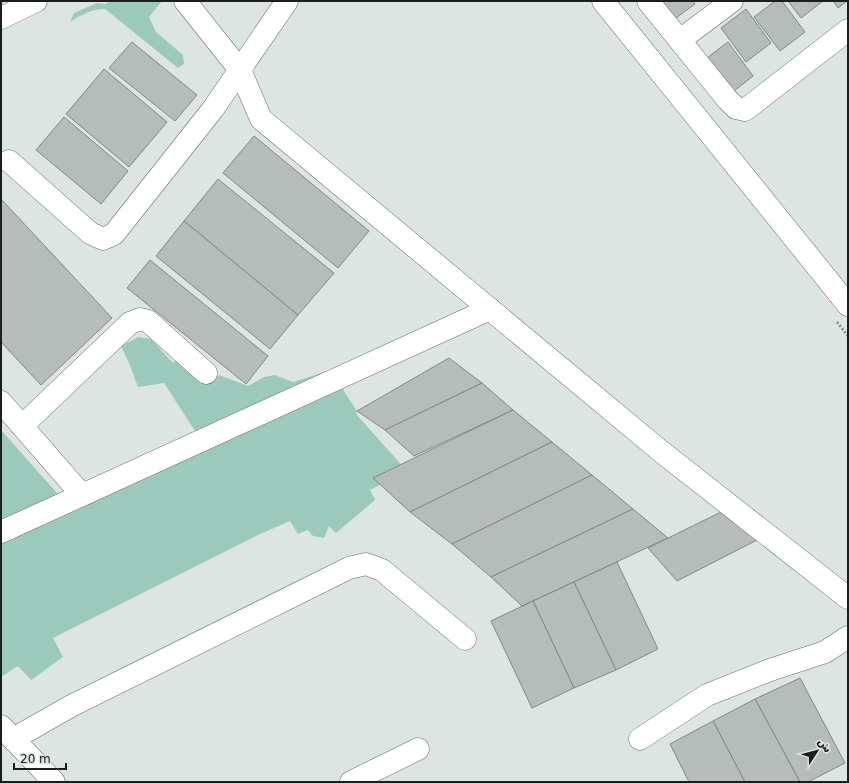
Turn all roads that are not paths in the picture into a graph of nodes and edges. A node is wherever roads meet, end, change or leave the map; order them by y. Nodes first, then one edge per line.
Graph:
1 (36, 1) edge
2 (185, 1) edge
3 (287, 1) edge
4 (603, 1) edge
5 (648, 1) edge
6 (732, 1) edge
7 (1, 18) edge
8 (848, 30) edge
9 (680, 40) junction
10 (240, 70) junction
11 (10, 161) dead end
12 (848, 305) edge
13 (490, 309) junction
14 (206, 373) dead end
15 (1, 402) edge
16 (22, 426) junction
17 (82, 495) junction
18 (1, 532) edge
19 (848, 598) edge
20 (848, 637) edge
21 (465, 639) dead end
22 (7, 732) edge
23 (640, 739) dead end
24 (418, 749) dead end
25 (54, 782) edge
26 (351, 782) edge

1 - 7 street
2 - 10 street
3 - 10 street
4 - 12 street
5 - 9 street
6 - 9 street
8 - 9 street
10 - 11 street
10 - 13 street
13 - 17 street
13 - 19 street
14 - 16 street
15 - 16 street
16 - 17 street
17 - 18 street
20 - 23 street
21 - 22 street
22 - 25 street
24 - 26 street

